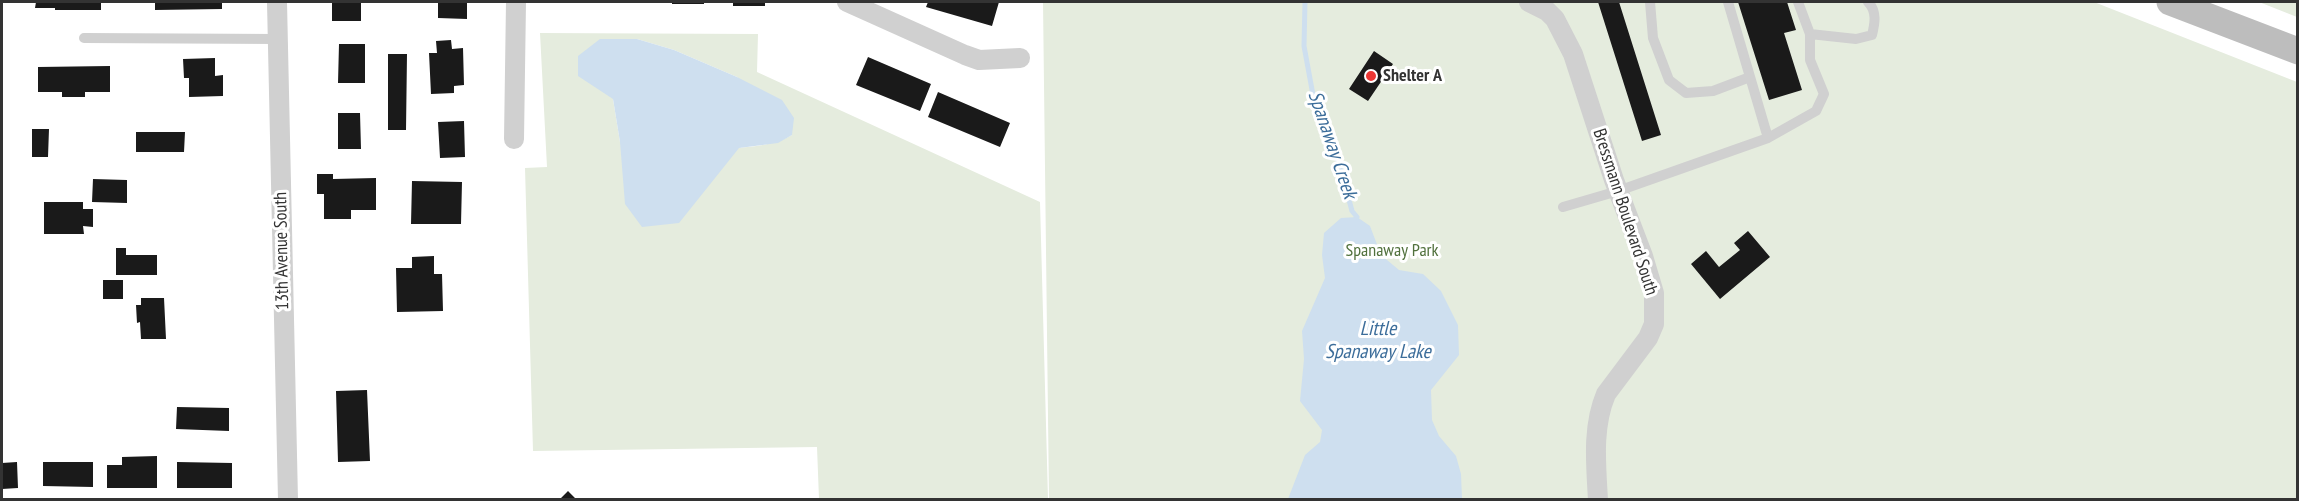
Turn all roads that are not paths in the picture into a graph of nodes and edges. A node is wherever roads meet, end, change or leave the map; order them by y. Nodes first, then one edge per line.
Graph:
1 (277, 2) edge
2 (516, 2) edge
3 (848, 2) edge
4 (1529, 2) edge
5 (1650, 2) edge
6 (1728, 2) edge
7 (1798, 2) edge
8 (1868, 2) edge
9 (2170, 2) edge
10 (1810, 34) junction
11 (84, 38) dead end
12 (278, 39) junction
13 (2298, 51) edge
14 (1020, 58) dead end
15 (1750, 77) junction
16 (1768, 138) junction
17 (514, 139) dead end
18 (1618, 191) junction
19 (1563, 207) dead end
20 (288, 500) edge
21 (1598, 500) edge

1 - 12 street, 13th Avenue South
2 - 17 street
3 - 14 street
4 - 18 street, Bressmann Boulevard South
5 - 15 lane
6 - 15 lane
7 - 10 lane
8 - 10 lane
9 - 13 main road
10 - 16 lane
11 - 12 lane
12 - 20 street, 13th Avenue South
15 - 16 lane
16 - 18 lane
18 - 19 lane
18 - 21 street, Bressmann Boulevard South

